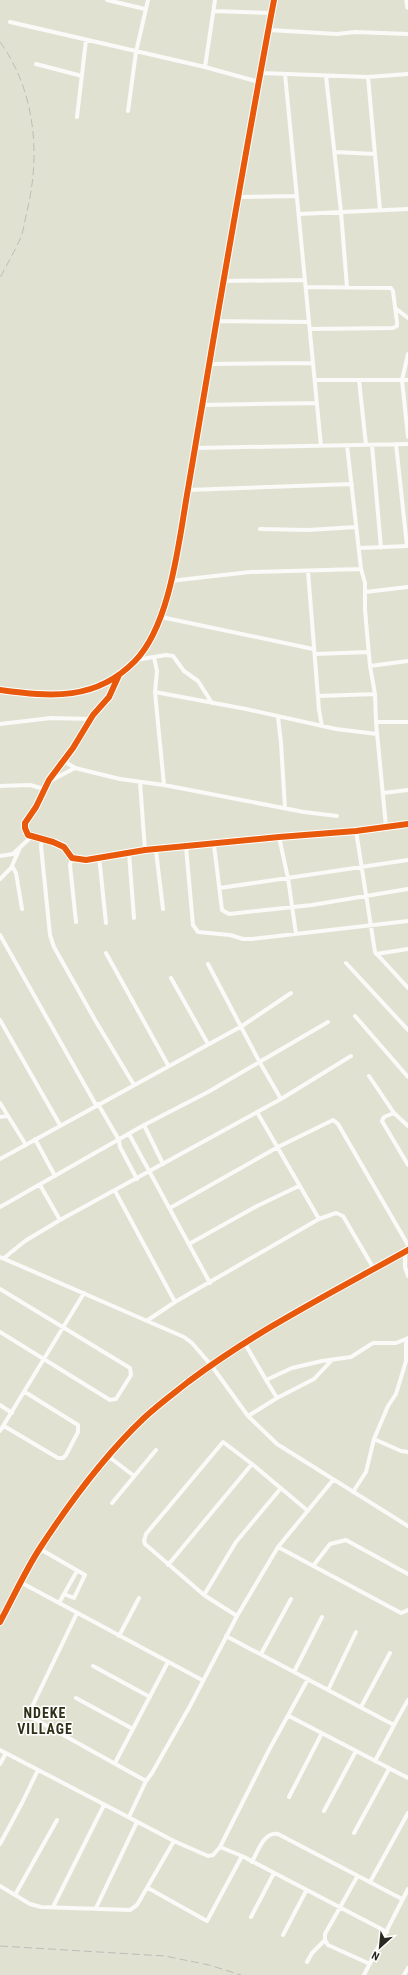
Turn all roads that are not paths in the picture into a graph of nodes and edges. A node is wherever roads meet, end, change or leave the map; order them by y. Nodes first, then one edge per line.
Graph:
1 (107, 0) edge
2 (148, 0) edge
3 (216, 0) edge
4 (274, 0) edge
5 (408, 0) edge
6 (408, 7) edge
7 (145, 8) junction
8 (214, 11) junction
9 (271, 14) junction
10 (10, 22) dead end
11 (269, 30) junction
12 (408, 34) edge
13 (86, 40) junction
14 (136, 52) junction
15 (36, 64) dead end
16 (205, 68) junction
17 (261, 73) junction
18 (285, 74) junction
19 (408, 74) edge
20 (82, 76) junction
21 (326, 76) junction
22 (368, 77) junction
23 (259, 82) junction
24 (128, 112) dead end
25 (77, 117) dead end
26 (335, 152) junction
27 (375, 154) junction
28 (296, 196) junction
29 (239, 197) junction
30 (408, 209) edge
31 (380, 210) junction
32 (341, 212) junction
33 (299, 214) junction
34 (305, 280) junction
35 (224, 281) junction
36 (306, 287) junction
37 (347, 287) junction
38 (395, 308) junction
39 (408, 318) edge
40 (217, 321) junction
41 (309, 322) junction
42 (310, 329) junction
43 (408, 354) edge
44 (313, 362) junction
45 (210, 364) junction
46 (315, 380) junction
47 (359, 380) junction
48 (402, 380) junction
49 (408, 380) edge
50 (317, 403) junction
51 (203, 405) junction
52 (408, 437) edge
53 (396, 444) junction
54 (408, 444) edge
55 (347, 445) junction
56 (366, 445) junction
57 (372, 445) junction
58 (321, 446) junction
59 (196, 448) junction
60 (352, 484) junction
61 (188, 490) junction
62 (260, 528) dead end
63 (356, 528) junction
64 (408, 546) edge
65 (360, 548) junction
66 (381, 548) junction
67 (361, 569) junction
68 (308, 571) junction
69 (170, 581) junction
70 (408, 587) edge
71 (365, 592) junction
72 (162, 617) junction
73 (313, 649) junction
74 (369, 652) junction
75 (315, 654) junction
76 (154, 657) junction
77 (136, 660) junction
78 (408, 661) edge
79 (370, 666) junction
80 (119, 675) junction
81 (0, 690) edge
82 (155, 692) junction
83 (375, 694) junction
84 (318, 696) junction
85 (212, 703) junction
86 (278, 717) junction
87 (91, 718) junction
88 (376, 722) junction
89 (408, 722) edge
90 (0, 724) edge
91 (322, 726) junction
92 (377, 734) junction
93 (64, 761) junction
94 (75, 768) junction
95 (48, 782) junction
96 (140, 782) junction
97 (164, 785) junction
98 (0, 786) edge
99 (44, 789) junction
100 (408, 790) edge
101 (383, 793) junction
102 (285, 808) junction
103 (337, 816) dead end
104 (408, 824) edge
105 (386, 827) junction
106 (356, 831) junction
107 (31, 837) junction
108 (280, 837) junction
109 (42, 838) junction
110 (214, 845) junction
111 (186, 847) junction
112 (19, 850) junction
113 (145, 850) junction
114 (156, 851) junction
115 (129, 853) junction
116 (0, 856) edge
117 (99, 856) junction
118 (72, 858) junction
119 (408, 860) edge
120 (12, 866) junction
121 (362, 867) junction
122 (288, 878) junction
123 (0, 880) edge
124 (220, 888) junction
125 (408, 889) edge
126 (367, 895) junction
127 (22, 908) dead end
128 (163, 908) dead end
129 (292, 908) junction
130 (134, 918) dead end
131 (408, 921) edge
132 (76, 922) dead end
133 (106, 923) dead end
134 (372, 926) junction
135 (296, 934) junction
136 (0, 935) edge
137 (408, 949) edge
138 (106, 953) dead end
139 (376, 954) junction
140 (346, 963) dead end
141 (208, 964) dead end
142 (171, 978) dead end
143 (408, 988) edge
144 (291, 993) dead end
145 (355, 1016) dead end
146 (0, 1020) edge
147 (328, 1022) dead end
148 (242, 1026) junction
149 (408, 1030) edge
150 (208, 1044) junction
151 (351, 1056) dead end
152 (258, 1061) junction
153 (168, 1065) junction
154 (369, 1076) dead end
155 (408, 1076) edge
156 (134, 1085) junction
157 (281, 1099) junction
158 (0, 1102) edge
159 (97, 1105) junction
160 (257, 1112) junction
161 (394, 1113) junction
162 (7, 1116) junction
163 (0, 1117) edge
164 (60, 1125) junction
165 (144, 1125) junction
166 (408, 1126) edge
167 (129, 1134) junction
168 (35, 1140) junction
169 (119, 1140) junction
170 (26, 1145) junction
171 (278, 1147) junction
172 (0, 1159) edge
173 (163, 1164) junction
174 (408, 1165) edge
175 (150, 1171) junction
176 (55, 1176) junction
177 (137, 1179) junction
178 (40, 1185) junction
179 (299, 1186) junction
180 (114, 1191) junction
181 (0, 1207) edge
182 (170, 1208) junction
183 (60, 1220) junction
184 (319, 1220) junction
185 (189, 1244) junction
186 (408, 1245) edge
187 (406, 1251) edge
188 (2, 1257) edge
189 (374, 1269) junction
190 (408, 1276) edge
191 (210, 1283) junction
192 (0, 1289) edge
193 (84, 1293) junction
194 (175, 1302) junction
195 (148, 1320) junction
196 (64, 1327) junction
197 (0, 1332) edge
198 (407, 1339) edge
199 (244, 1342) junction
200 (44, 1360) junction
201 (331, 1360) junction
202 (211, 1365) junction
203 (266, 1380) junction
204 (25, 1392) junction
205 (277, 1398) junction
206 (0, 1405) edge
207 (12, 1413) junction
208 (248, 1416) junction
209 (4, 1426) junction
210 (0, 1431) edge
211 (374, 1440) junction
212 (156, 1450) dead end
213 (408, 1452) edge
214 (108, 1456) junction
215 (252, 1464) junction
216 (134, 1476) junction
217 (333, 1480) junction
218 (281, 1488) junction
219 (353, 1492) junction
220 (112, 1503) dead end
221 (308, 1511) junction
222 (408, 1526) edge
223 (278, 1547) junction
224 (40, 1549) junction
225 (168, 1565) junction
226 (312, 1566) junction
227 (78, 1571) junction
228 (408, 1574) edge
229 (22, 1583) junction
230 (64, 1594) junction
231 (204, 1595) junction
232 (139, 1598) dead end
233 (291, 1599) dead end
234 (59, 1603) junction
235 (408, 1610) edge
236 (77, 1613) junction
237 (237, 1616) junction
238 (322, 1617) dead end
239 (0, 1622) edge
240 (356, 1632) dead end
241 (119, 1636) junction
242 (226, 1636) junction
243 (390, 1653) dead end
244 (261, 1654) junction
245 (168, 1662) junction
246 (93, 1666) dead end
247 (294, 1672) junction
248 (308, 1679) junction
249 (202, 1680) junction
250 (328, 1690) junction
251 (150, 1697) junction
252 (76, 1698) dead end
253 (408, 1700) edge
254 (361, 1707) junction
255 (289, 1716) junction
256 (394, 1725) junction
257 (132, 1729) junction
258 (322, 1733) junction
259 (0, 1750) edge
260 (356, 1751) junction
261 (6, 1753) junction
262 (376, 1761) junction
263 (115, 1763) junction
264 (0, 1764) edge
265 (389, 1769) junction
266 (38, 1770) junction
267 (408, 1778) edge
268 (146, 1781) junction
269 (289, 1797) dead end
270 (104, 1805) junction
271 (324, 1812) dead end
272 (408, 1813) edge
273 (129, 1817) junction
274 (57, 1820) dead end
275 (137, 1822) junction
276 (354, 1833) dead end
277 (174, 1842) junction
278 (0, 1844) edge
279 (220, 1847) junction
280 (242, 1856) junction
281 (252, 1862) junction
282 (274, 1873) junction
283 (358, 1877) junction
284 (370, 1882) junction
285 (0, 1886) edge
286 (148, 1888) junction
287 (408, 1889) edge
288 (306, 1891) junction
289 (15, 1895) junction
290 (402, 1899) junction
291 (53, 1907) junction
292 (340, 1907) junction
293 (96, 1908) junction
294 (251, 1917) dead end
295 (387, 1932) junction
296 (282, 1935) dead end
297 (325, 1940) junction
298 (307, 1962) dead end
299 (370, 1964) junction
300 (408, 1968) edge
301 (364, 1975) edge
302 (404, 1975) edge

1 - 7 street
2 - 7 street
3 - 8 street
4 - 9 street
5 - 6 main road
7 - 14 street
8 - 9 street
8 - 16 street
9 - 11 street
10 - 13 street
11 - 12 street
11 - 17 street
13 - 14 street
13 - 20 street
14 - 16 street
14 - 24 street
15 - 20 street
16 - 23 street
17 - 18 street
17 - 23 street
18 - 21 street
18 - 28 street
19 - 22 street
20 - 25 street
21 - 22 street
21 - 26 street
22 - 27 street
23 - 29 street
26 - 27 street
26 - 32 street
27 - 31 street
28 - 29 street
28 - 33 street
29 - 35 street
30 - 31 street
31 - 32 street
32 - 33 street
32 - 37 street
33 - 34 street
34 - 35 street
34 - 36 street
35 - 40 street
36 - 37 street
36 - 41 street
37 - 38 street
38 - 39 street
38 - 42 street
40 - 41 street
40 - 45 street
41 - 42 street
42 - 44 street
43 - 48 street
44 - 45 street
44 - 46 street
45 - 51 street
46 - 47 street
46 - 50 street
47 - 48 street
47 - 56 street
48 - 49 street
48 - 52 street
50 - 51 street
50 - 58 street
51 - 59 street
53 - 54 street
53 - 57 street
53 - 64 street
55 - 56 street
55 - 58 street
55 - 60 street
56 - 57 street
57 - 66 street
58 - 59 street
59 - 61 street
60 - 61 street
60 - 63 street
61 - 69 street
62 - 63 street
63 - 65 street
64 - 66 street
65 - 66 street
65 - 67 street
67 - 68 street
67 - 71 street
68 - 69 street
68 - 73 street
69 - 72 street
70 - 71 street
71 - 74 street
72 - 73 street
72 - 77 street
73 - 75 street
74 - 75 street
74 - 79 street
75 - 84 street
76 - 77 street
76 - 82 street
76 - 85 street
77 - 80 street
78 - 79 street
79 - 83 street
80 - 81 street
80 - 87 street
82 - 85 street
82 - 97 street
83 - 84 street
83 - 88 street
84 - 91 street
85 - 86 street
86 - 91 street
86 - 102 street
87 - 90 street
87 - 93 street
88 - 89 street
88 - 92 street
91 - 92 street
92 - 101 street
93 - 94 street
93 - 95 street
94 - 95 street
94 - 96 street
95 - 99 street
96 - 97 street
96 - 113 street
97 - 102 street
98 - 99 street
99 - 107 street
100 - 101 street
101 - 105 street
102 - 103 street
104 - 105 street
105 - 106 street
106 - 108 street
106 - 121 street
107 - 109 street
107 - 112 street
108 - 110 street
108 - 122 street
109 - 118 street
109 - 156 street
110 - 111 street
110 - 124 street
111 - 114 street
111 - 135 street
112 - 116 street
112 - 120 street
113 - 114 street
113 - 115 street
114 - 128 street
115 - 117 street
115 - 130 street
117 - 118 street
117 - 133 street
118 - 132 street
119 - 121 street
120 - 123 street
120 - 127 street
121 - 122 street
121 - 126 street
122 - 124 street
122 - 129 street
124 - 129 street
125 - 126 street
126 - 129 street
126 - 134 street
129 - 135 street
131 - 134 street
134 - 135 street
134 - 139 street
136 - 159 street
137 - 139 street
138 - 153 street
139 - 143 street
140 - 149 street
141 - 148 street
142 - 150 street
144 - 148 street
145 - 155 street
146 - 164 street
147 - 152 street
148 - 150 street
148 - 152 street
150 - 153 street
151 - 157 street
152 - 157 street
152 - 165 street
153 - 156 street
154 - 161 street
156 - 159 street
157 - 160 street
158 - 162 street
159 - 164 street
159 - 169 street
160 - 171 street
160 - 173 street
161 - 166 street
161 - 174 street
162 - 163 street
162 - 170 street
164 - 168 street
165 - 167 street
165 - 173 street
167 - 169 street
167 - 175 street
168 - 170 street
168 - 176 street
169 - 176 street
169 - 177 street
170 - 172 street
171 - 179 street
171 - 182 street
171 - 186 street
173 - 175 street
175 - 177 street
175 - 182 street
176 - 178 street
177 - 180 street
178 - 181 street
178 - 183 street
179 - 184 street
179 - 185 street
180 - 183 street
180 - 194 street
182 - 185 street
183 - 188 street
184 - 189 street
184 - 191 street
185 - 191 street
187 - 189 street
187 - 190 street
188 - 193 street
189 - 199 street
191 - 194 street
192 - 196 street
193 - 195 street
193 - 196 street
194 - 195 street
195 - 202 street
196 - 200 street
196 - 200 street
197 - 200 street
198 - 201 street
198 - 211 street
199 - 202 street
199 - 203 street
200 - 204 street
201 - 203 street
201 - 205 street
202 - 208 street
202 - 214 street
203 - 205 street
204 - 207 street
204 - 209 street
205 - 208 street
206 - 207 street
207 - 209 street
208 - 217 street
209 - 210 street
211 - 213 street
211 - 219 street
212 - 216 street
214 - 216 street
214 - 224 street
215 - 218 street
215 - 225 street
215 - 225 street
216 - 220 street
217 - 219 street
217 - 221 street
218 - 221 street
218 - 231 street
219 - 222 street
221 - 223 street
223 - 226 street
223 - 237 street
224 - 227 street
224 - 229 street
225 - 231 street
226 - 228 street
226 - 235 street
227 - 230 street
227 - 230 street
229 - 234 street
229 - 239 street
230 - 234 street
231 - 237 street
232 - 241 street
233 - 244 street
234 - 236 street
236 - 241 street
236 - 263 street
237 - 242 street
238 - 247 street
240 - 250 street
241 - 245 street
242 - 244 street
242 - 249 street
243 - 254 street
244 - 247 street
245 - 249 street
245 - 251 street
246 - 251 street
247 - 248 street
248 - 250 street
248 - 255 street
249 - 268 street
250 - 254 street
251 - 257 street
252 - 257 street
253 - 256 street
254 - 256 street
255 - 258 street
255 - 279 street
256 - 262 street
257 - 263 street
258 - 260 street
258 - 269 street
259 - 261 street
260 - 262 street
260 - 271 street
261 - 264 street
261 - 266 street
262 - 265 street
263 - 268 street
265 - 267 street
265 - 276 street
266 - 270 street
266 - 278 street
268 - 273 street
270 - 273 street
270 - 291 street
272 - 284 street
273 - 275 street
274 - 289 street
275 - 277 street
275 - 293 street
277 - 279 street
277 - 286 street
279 - 280 street
280 - 281 street
280 - 286 street
281 - 282 street
281 - 283 street
282 - 288 street
282 - 294 street
283 - 284 street
283 - 292 street
284 - 290 street
285 - 289 street
286 - 293 street
287 - 290 street
288 - 292 street
288 - 296 street
289 - 291 street
290 - 295 street
291 - 293 street
292 - 295 street
292 - 297 street
295 - 299 street
297 - 298 street
297 - 299 street
299 - 301 street
300 - 302 street

